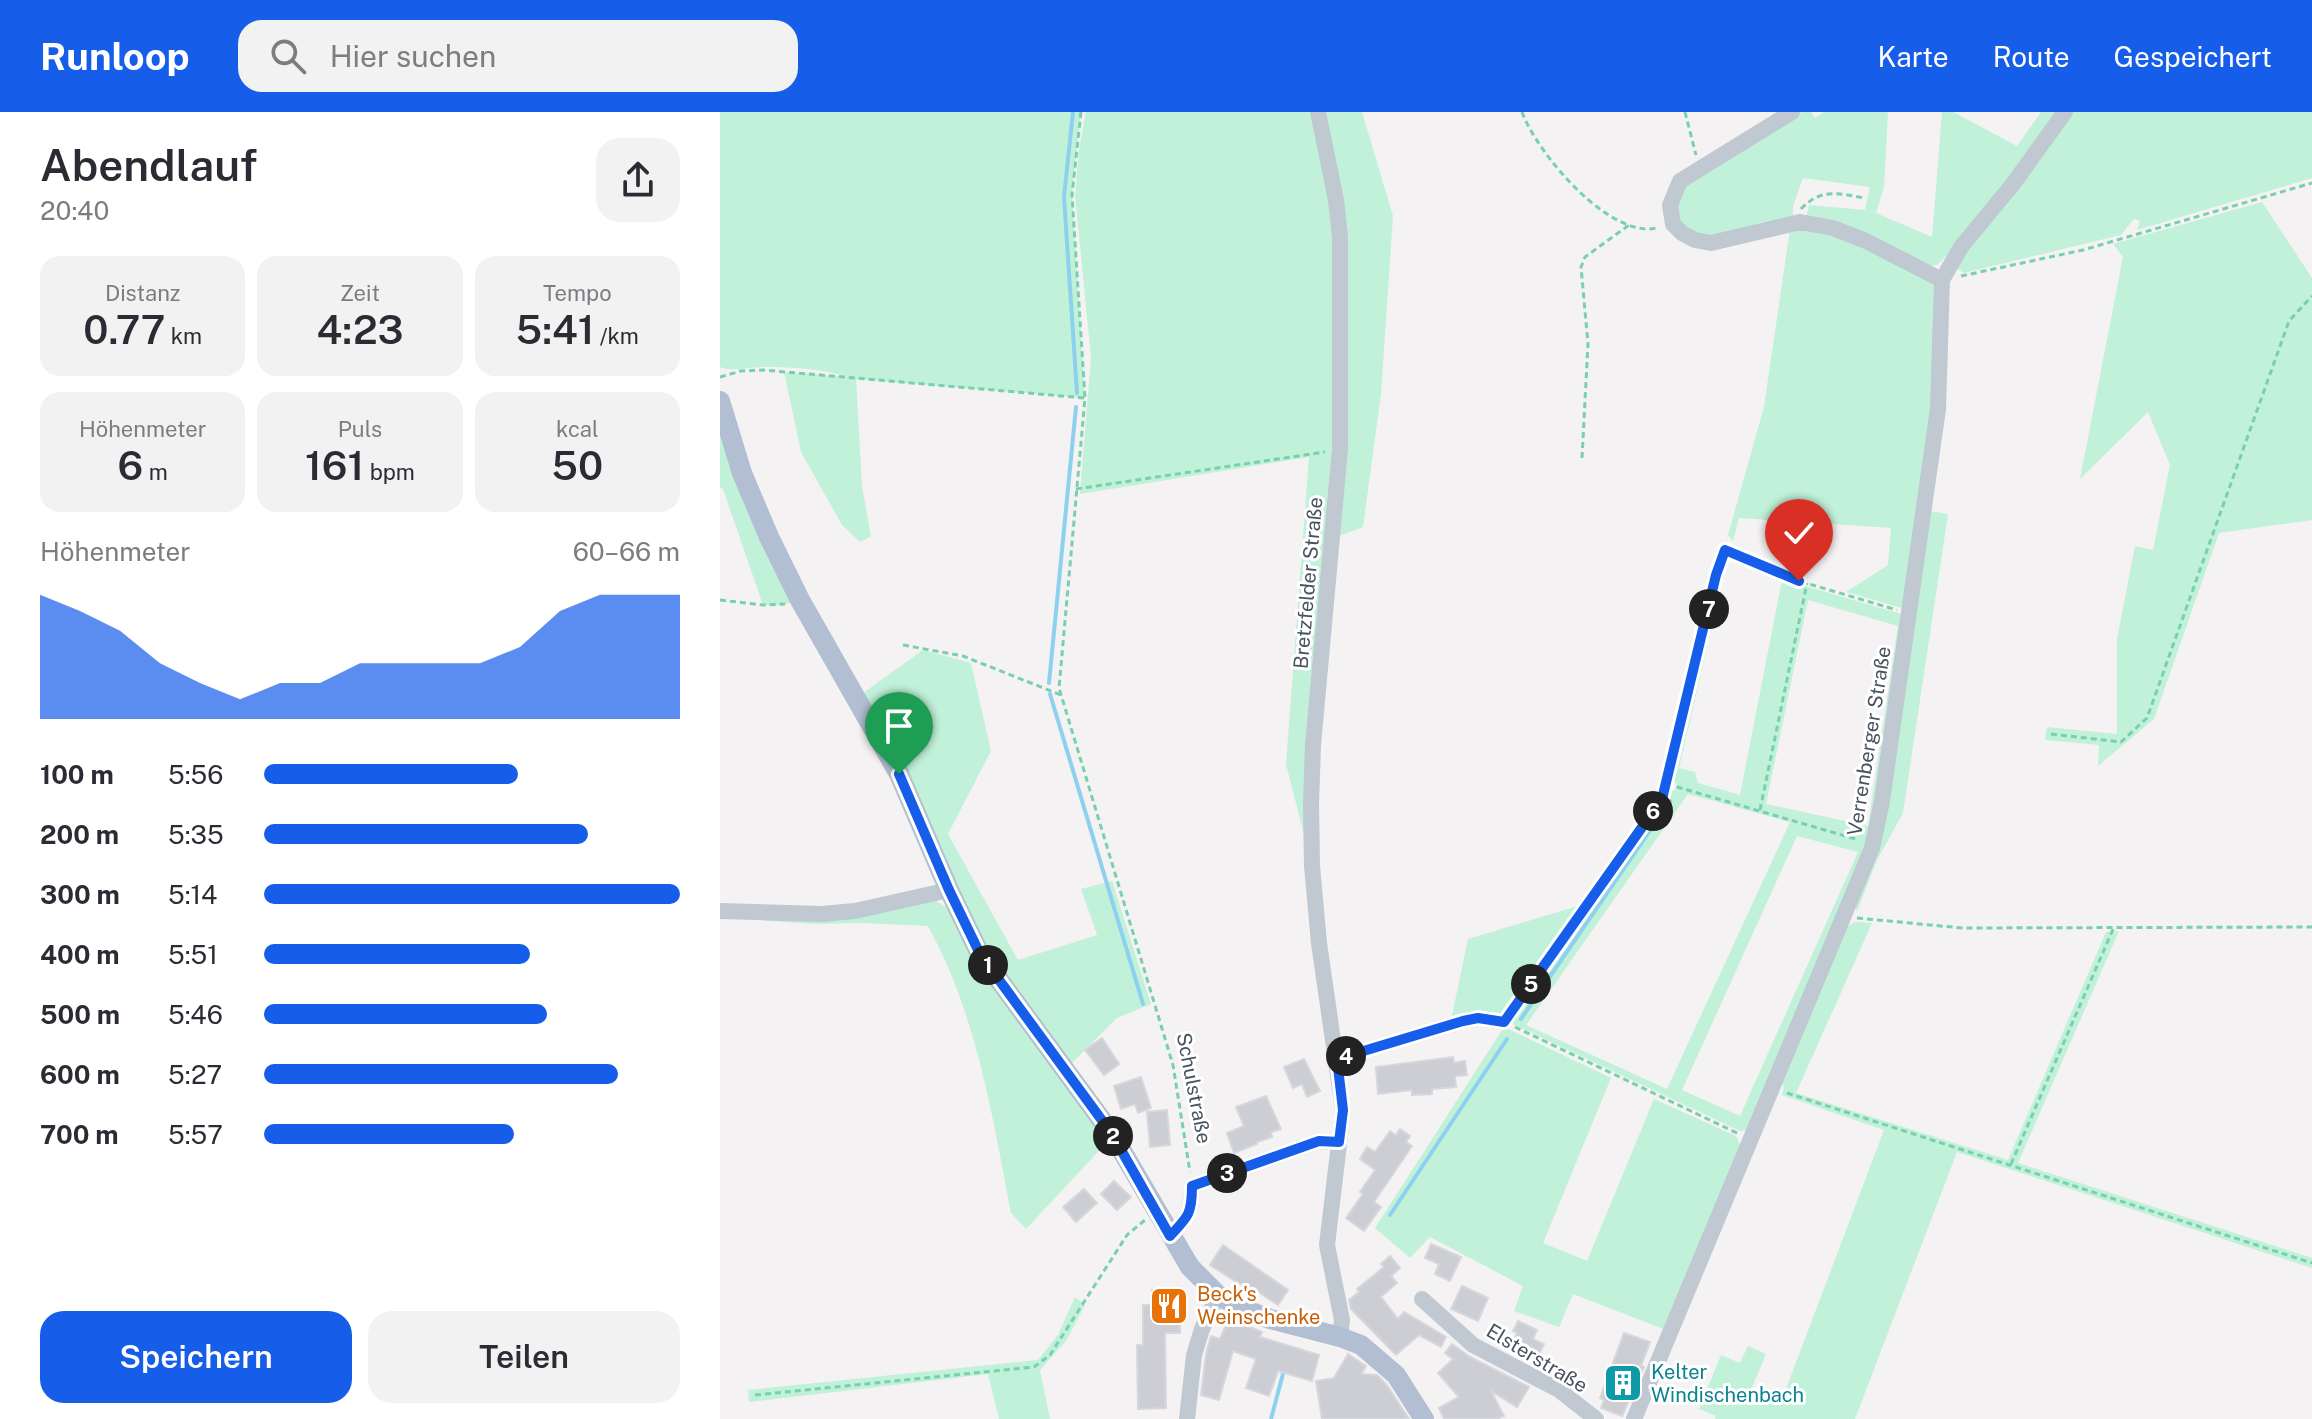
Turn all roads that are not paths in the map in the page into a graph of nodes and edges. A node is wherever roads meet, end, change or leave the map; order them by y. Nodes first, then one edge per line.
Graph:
1 (1318, 112) edge
2 (1792, 112) edge
3 (2065, 112) edge
4 (1942, 280) junction
5 (720, 401) edge
6 (949, 890) junction
7 (720, 911) edge
8 (1504, 1022) road end
9 (1337, 1059) junction
10 (1339, 1142) junction
11 (1170, 1236) junction
12 (1218, 1295) junction
13 (1422, 1299) dead end
14 (1340, 1337) junction
15 (1187, 1419) edge
16 (1424, 1419) edge
17 (1596, 1419) edge
18 (1634, 1419) edge

1 - 9 street, Bretzfelder Straße
2 - 4 street
3 - 4 street, Verrenberger Straße
4 - 18 street, Verrenberger Straße
5 - 6 main road
6 - 7 street
6 - 11 main road
8 - 9 street
9 - 10 street, Bretzfelder Straße
10 - 11 street
10 - 14 street, Bretzfelder Straße
11 - 12 main road
12 - 14 main road
12 - 15 street
13 - 17 street, Elsterstraße
14 - 16 main road

